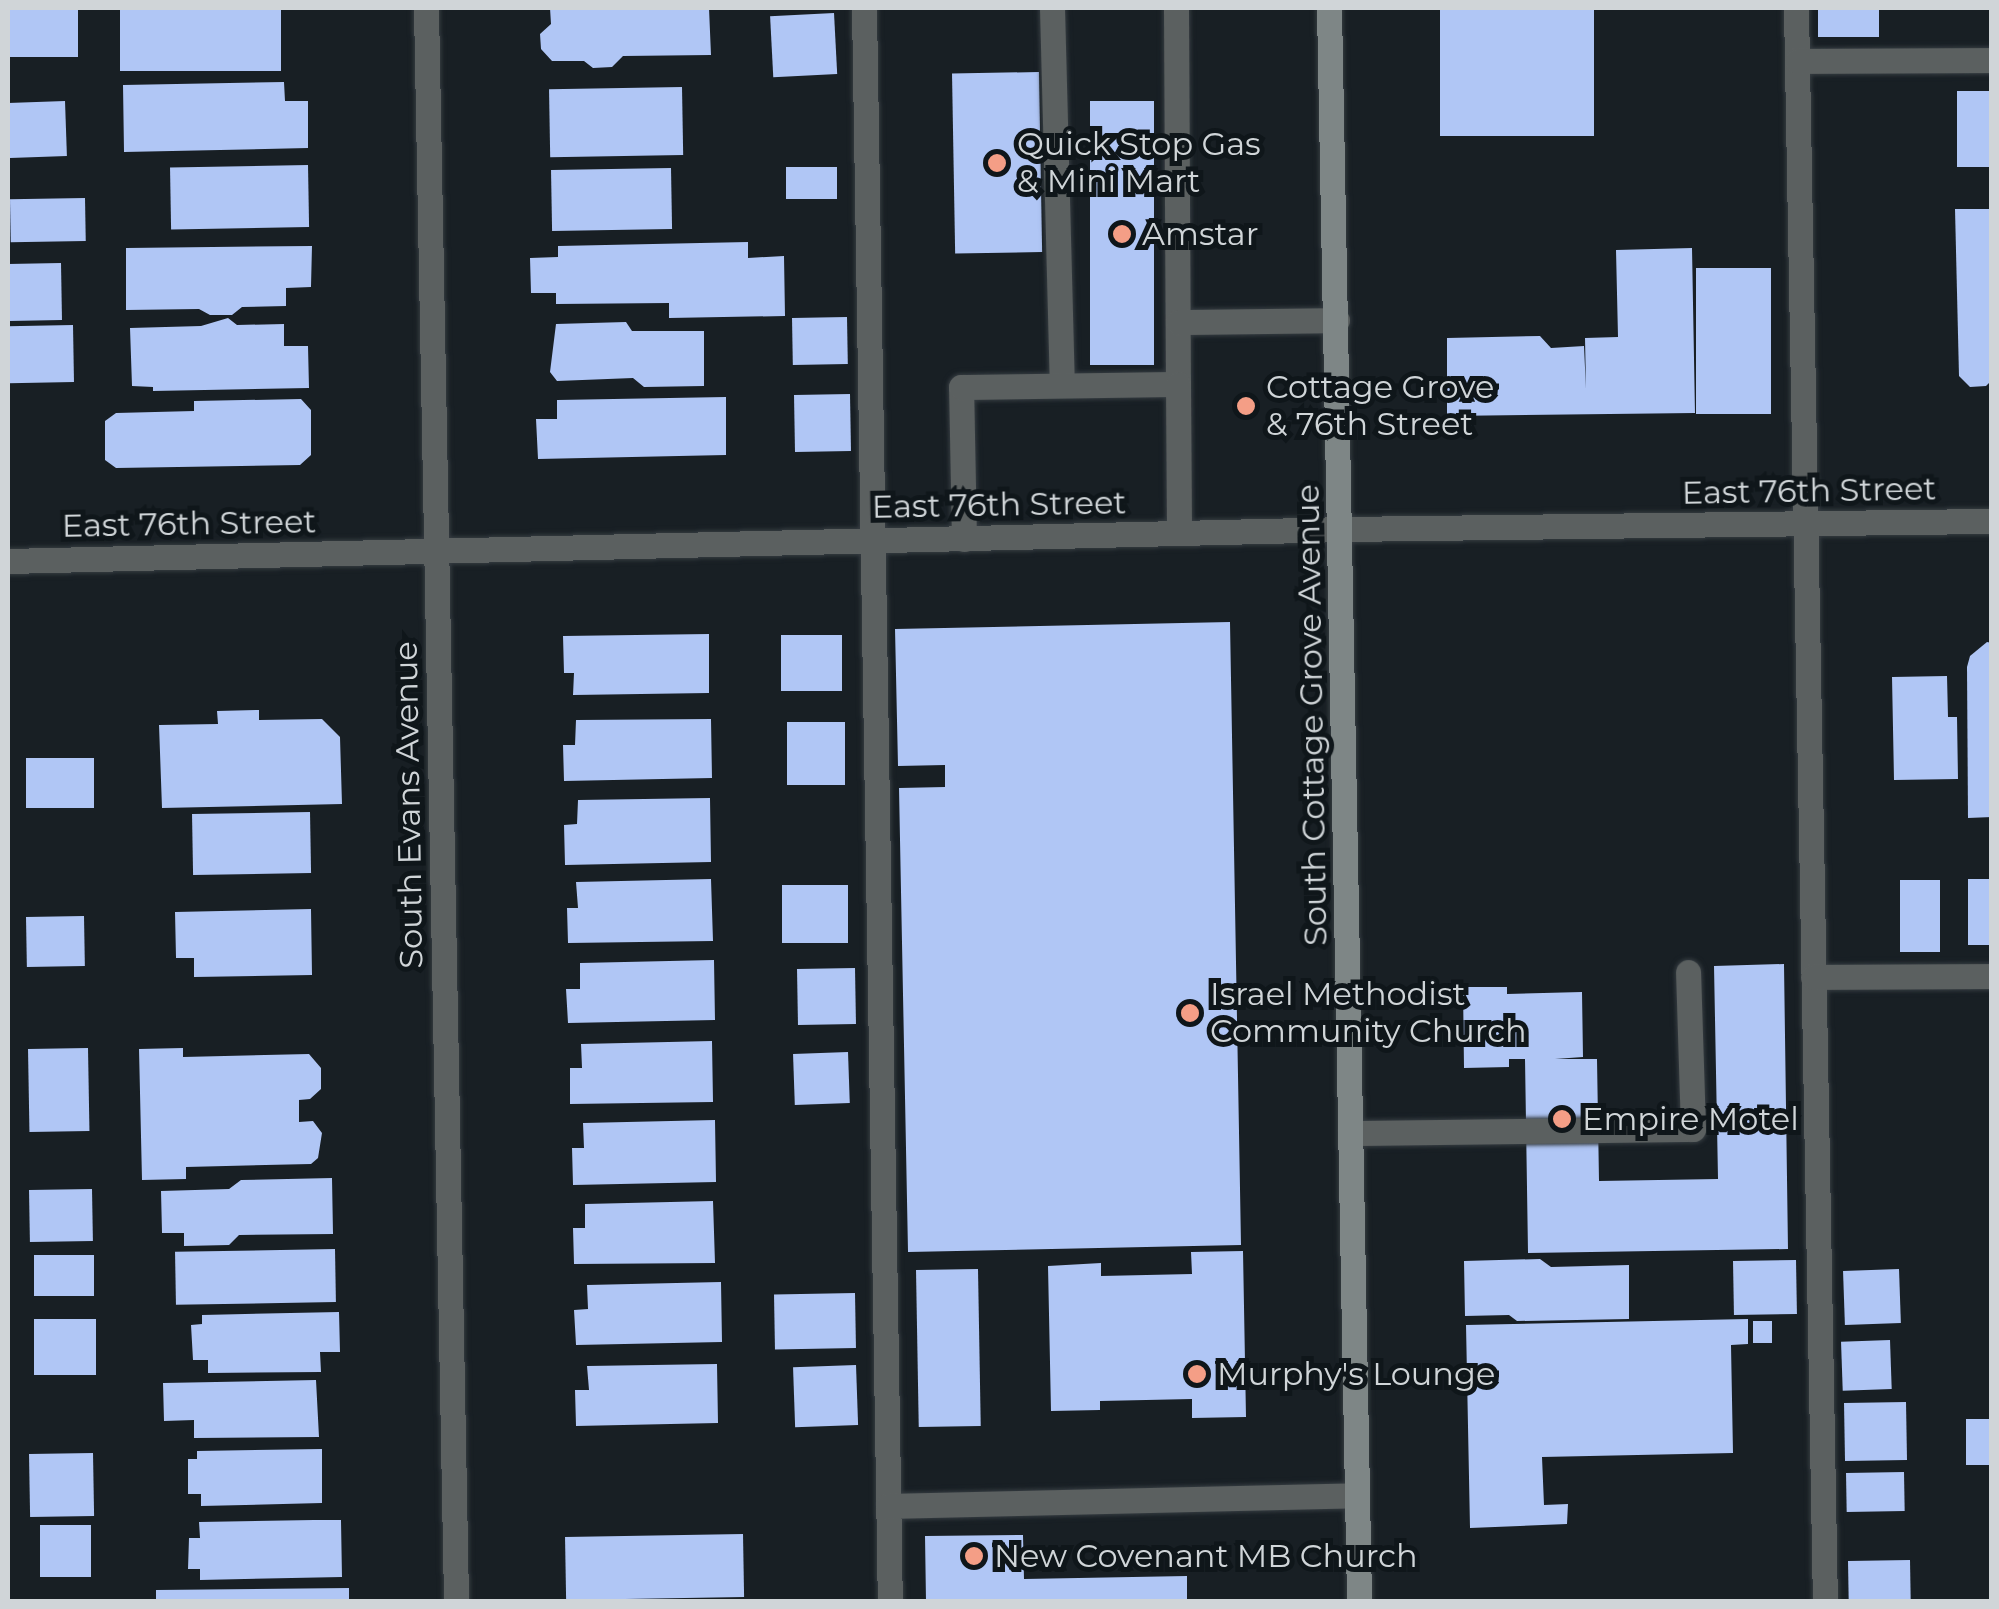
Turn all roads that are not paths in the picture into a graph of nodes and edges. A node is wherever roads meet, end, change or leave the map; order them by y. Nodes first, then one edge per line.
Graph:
1 (426, 8) edge
2 (864, 8) edge
3 (1052, 8) edge
4 (1176, 8) edge
5 (1330, 8) edge
6 (1796, 8) edge
7 (1992, 60) edge
8 (1796, 61) junction
9 (1337, 320) junction
10 (1178, 322) junction
11 (1178, 384) junction
12 (1062, 385) junction
13 (1992, 521) edge
14 (1805, 523) junction
15 (1342, 529) junction
16 (1179, 533) junction
17 (964, 539) junction
18 (874, 541) junction
19 (436, 551) junction
20 (8, 561) edge
21 (1688, 972) dead end
22 (1992, 976) edge
23 (1813, 977) junction
24 (1350, 1133) junction
25 (1357, 1495) junction
26 (888, 1506) junction
27 (456, 1602) edge
28 (890, 1602) edge
29 (1359, 1602) edge
30 (1825, 1602) edge

1 - 19 street, South Evans Avenue
2 - 18 street
3 - 12 street
4 - 10 street
5 - 9 main road, South Cottage Grove Avenue
6 - 8 street
7 - 8 street
8 - 14 street
9 - 10 street
9 - 15 main road, South Cottage Grove Avenue
10 - 11 street
11 - 12 street
11 - 16 street
12 - 17 street
13 - 14 street, East 76th Street
14 - 15 street, East 76th Street
14 - 23 street
15 - 16 street, East 76th Street
15 - 24 main road, South Cottage Grove Avenue
16 - 17 street, East 76th Street
17 - 18 street, East 76th Street
18 - 19 street, East 76th Street
18 - 26 street
19 - 20 street, East 76th Street
19 - 27 street, South Evans Avenue
21 - 24 street
22 - 23 street
23 - 30 street
24 - 25 main road, South Cottage Grove Avenue
25 - 26 street
25 - 29 main road, South Cottage Grove Avenue
26 - 28 street

